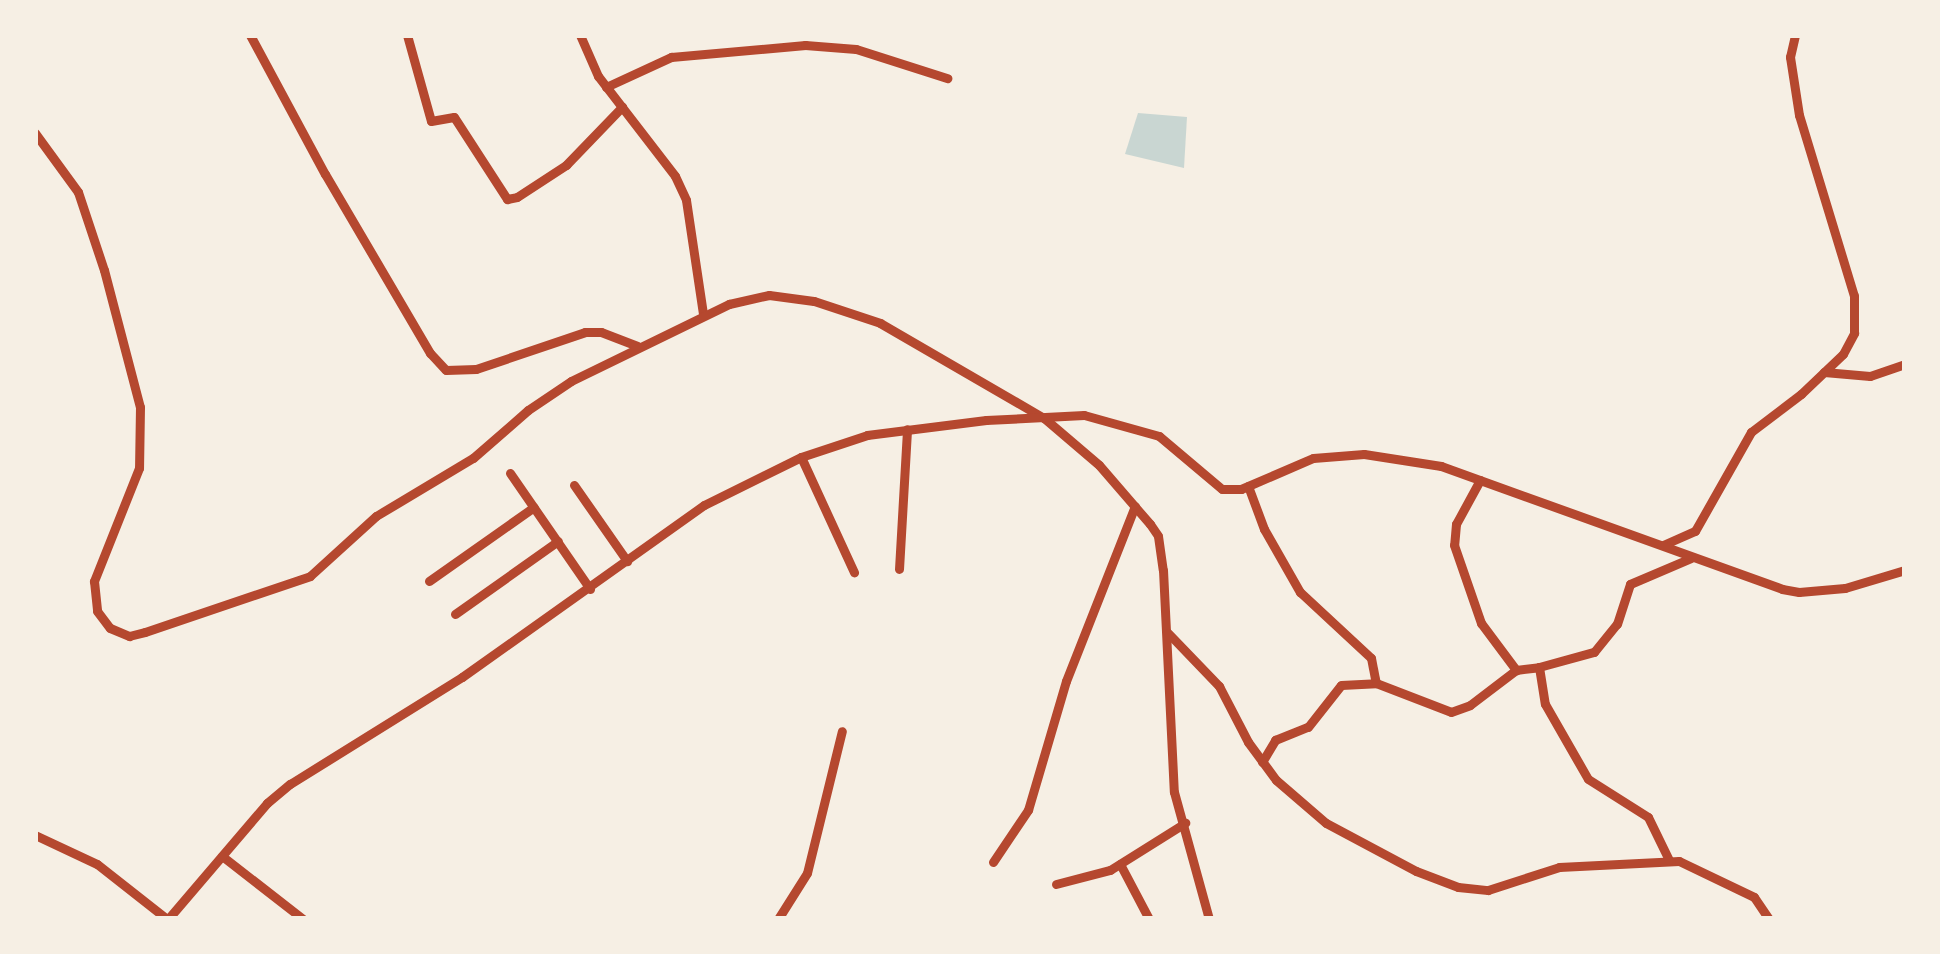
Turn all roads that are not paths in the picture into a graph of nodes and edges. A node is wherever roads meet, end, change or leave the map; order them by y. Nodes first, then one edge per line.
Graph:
1 (250, 35) edge
2 (407, 35) edge
3 (580, 35) edge
4 (1794, 35) edge
5 (947, 78) dead end
6 (606, 87) junction
7 (622, 107) junction
8 (35, 133) edge
9 (703, 314) junction
10 (638, 346) junction
11 (1905, 364) edge
12 (1824, 372) junction
13 (1044, 418) junction
14 (908, 429) junction
15 (800, 457) junction
16 (510, 474) dead end
17 (1480, 480) junction
18 (574, 485) dead end
19 (1248, 486) junction
20 (1135, 506) junction
21 (534, 507) junction
22 (558, 541) junction
23 (1663, 546) junction
24 (1692, 557) junction
25 (628, 561) junction
26 (899, 569) dead end
27 (1905, 570) edge
28 (854, 572) dead end
29 (429, 580) dead end
30 (590, 589) junction
31 (455, 614) dead end
32 (1168, 633) junction
33 (1539, 666) junction
34 (1516, 670) junction
35 (1376, 683) junction
36 (842, 731) dead end
37 (1262, 762) junction
38 (1185, 824) junction
39 (35, 835) edge
40 (222, 856) junction
41 (1669, 860) junction
42 (993, 862) dead end
43 (1120, 864) junction
44 (1056, 884) dead end
45 (167, 919) edge
46 (302, 919) edge
47 (778, 919) edge
48 (1149, 919) edge
49 (1209, 919) edge
50 (1769, 919) edge

1 - 10 street
2 - 7 street
3 - 6 street
4 - 12 street
5 - 6 street
6 - 7 street
7 - 9 street
8 - 10 street
9 - 10 street
9 - 13 street
11 - 12 street
12 - 23 street
13 - 14 street
13 - 19 street
13 - 20 street
14 - 15 street
14 - 26 street
15 - 25 street
15 - 28 street
16 - 21 street
17 - 19 street
17 - 23 street
17 - 34 street
18 - 25 street
19 - 35 street
20 - 32 street
20 - 42 street
21 - 22 street
21 - 29 street
22 - 30 street
22 - 31 street
23 - 24 street
24 - 27 street
24 - 33 street
25 - 30 street
30 - 40 street
32 - 37 street
32 - 38 street
33 - 34 street
33 - 41 street
34 - 35 street
35 - 37 street
36 - 47 street
37 - 41 street
38 - 43 street
38 - 49 street
39 - 45 street
40 - 45 street
40 - 46 street
41 - 50 street
43 - 44 street
43 - 48 street

